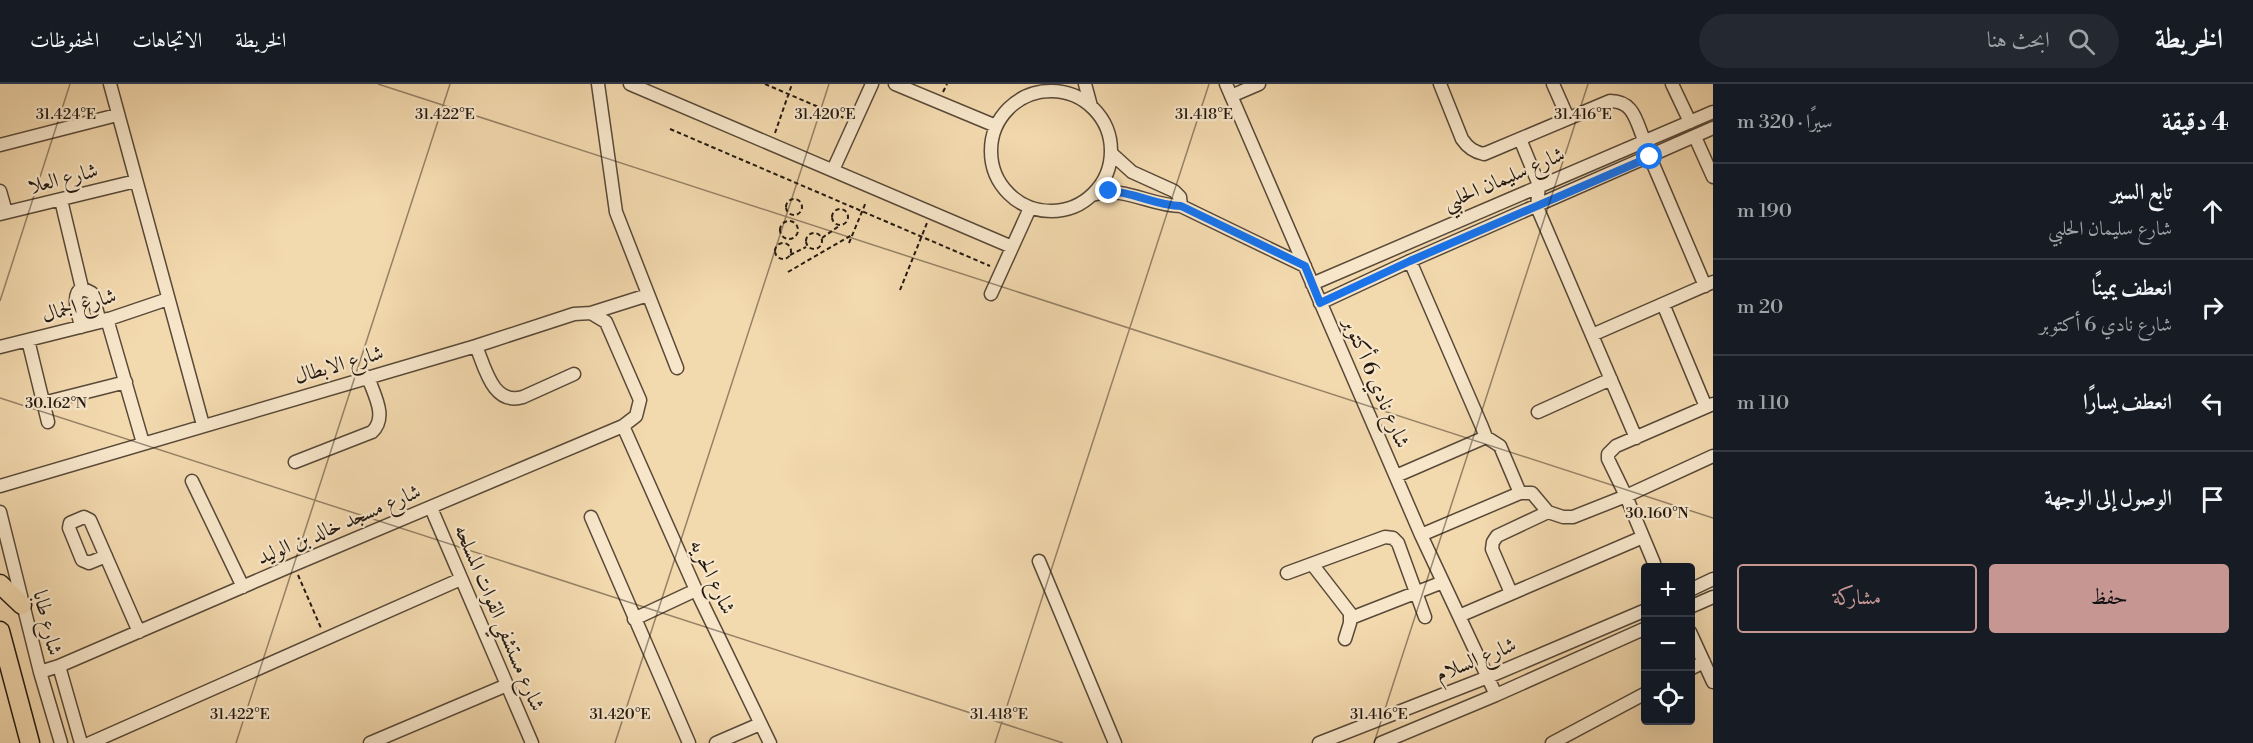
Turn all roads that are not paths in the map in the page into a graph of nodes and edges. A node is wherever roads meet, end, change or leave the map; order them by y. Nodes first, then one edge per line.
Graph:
1 (110, 84) edge
2 (598, 84) edge
3 (630, 84) edge
4 (872, 84) edge
5 (895, 84) edge
6 (1085, 84) edge
7 (1259, 84) edge
8 (1440, 84) edge
9 (1553, 84) edge
10 (1672, 84) edge
11 (1229, 90) edge
12 (1091, 106) junction
13 (1713, 112) edge
14 (117, 115) junction
15 (1568, 118) junction
16 (1690, 122) junction
17 (996, 126) junction
18 (1713, 128) edge
19 (1695, 136) junction
20 (1520, 138) junction
21 (1644, 140) junction
22 (0, 145) edge
23 (1111, 153) junction
24 (1650, 157) junction
25 (833, 170) junction
26 (1713, 177) edge
27 (136, 181) junction
28 (1539, 185) junction
29 (0, 191) edge
30 (1092, 195) junction
31 (62, 200) junction
32 (1181, 206) junction
33 (1537, 207) junction
34 (1030, 208) junction
35 (3, 213) edge
36 (1012, 247) junction
37 (1410, 261) junction
38 (1305, 266) junction
39 (1312, 284) junction
40 (1709, 284) edge
41 (82, 288) junction
42 (991, 294) dead end
43 (648, 295) junction
44 (168, 299) junction
45 (1320, 303) junction
46 (1664, 304) junction
47 (591, 313) junction
48 (103, 321) junction
49 (81, 327) junction
50 (1592, 335) junction
51 (28, 340) junction
52 (476, 346) junction
53 (0, 347) edge
54 (677, 368) dead end
55 (574, 374) dead end
56 (368, 377) junction
57 (1611, 379) junction
58 (126, 382) junction
59 (43, 403) junction
60 (1709, 406) edge
61 (1538, 412) dead end
62 (48, 422) dead end
63 (203, 425) junction
64 (624, 426) junction
65 (1486, 437) junction
66 (1636, 438) junction
67 (143, 443) junction
68 (1713, 456) edge
69 (295, 462) dead end
70 (1396, 476) junction
71 (192, 481) dead end
72 (0, 486) edge
73 (1520, 493) junction
74 (1626, 496) junction
75 (431, 508) junction
76 (0, 512) edge
77 (1548, 512) junction
78 (591, 517) dead end
79 (1421, 535) junction
80 (1643, 537) junction
81 (106, 556) dead end
82 (1039, 561) dead end
83 (1654, 563) dead end
84 (1312, 564) junction
85 (1287, 573) dead end
86 (461, 579) junction
87 (1713, 579) edge
88 (1443, 582) junction
89 (0, 584) edge
90 (243, 587) junction
91 (1695, 588) edge
92 (696, 590) junction
93 (1416, 593) junction
94 (1511, 593) junction
95 (1713, 597) edge
96 (22, 605) junction
97 (1695, 605) edge
98 (1641, 612) edge
99 (1459, 616) junction
100 (1425, 617) dead end
101 (1351, 618) junction
102 (634, 619) junction
103 (1641, 630) edge
104 (0, 631) edge
105 (139, 632) junction
106 (1345, 639) dead end
107 (1695, 643) edge
108 (1704, 662) junction
109 (59, 666) junction
110 (1695, 666) edge
111 (40, 672) junction
112 (1488, 677) junction
113 (1713, 682) edge
114 (507, 685) junction
115 (1496, 695) junction
116 (1641, 696) edge
117 (760, 724) junction
118 (374, 742) edge
119 (1558, 742) edge
120 (30, 743) edge
121 (61, 743) edge
122 (81, 743) edge
123 (90, 743) edge
124 (532, 743) edge
125 (689, 743) edge
126 (716, 743) edge
127 (770, 743) edge
128 (1115, 743) edge
129 (1319, 743) edge
130 (1381, 743) edge

1 - 14 street
2 - 43 street
3 - 25 street
4 - 25 street
5 - 17 street
6 - 12 street
7 - 11 street
8 - 20 street
9 - 15 street
10 - 16 street
11 - 38 street, شارع نادي 6 أكتوبر
12 - 17 street
12 - 23 street
13 - 16 street, شارع سليمان الحلبي
14 - 22 street
14 - 27 street
15 - 20 street
15 - 21 street
16 - 21 street, شارع سليمان الحلبي
17 - 34 street
18 - 19 street, شارع سليمان الحلبي
19 - 24 street, شارع سليمان الحلبي
19 - 26 street
20 - 28 street
21 - 28 street, شارع سليمان الحلبي
23 - 30 street
23 - 32 street
24 - 33 street, شارع سليمان الحلبي
24 - 40 street
25 - 36 street
27 - 31 street, شارع العلا
27 - 44 street
28 - 33 street
28 - 39 street, شارع سليمان الحلبي
29 - 35 street
30 - 32 street
30 - 34 street
31 - 35 street, شارع العلا
31 - 41 street
32 - 38 street
33 - 37 street, شارع سليمان الحلبي
33 - 50 street
34 - 36 street
36 - 42 street
37 - 45 street, شارع سليمان الحلبي
37 - 65 street
38 - 39 street, شارع نادي 6 أكتوبر
39 - 45 street, شارع نادي 6 أكتوبر
40 - 46 street
41 - 48 street
41 - 49 street
43 - 47 street, شارع الابطال
43 - 54 street
44 - 48 street, شارع الجمال
44 - 63 street
45 - 70 street, شارع نادي 6 أكتوبر
46 - 50 street
46 - 60 street
47 - 52 street, شارع الابطال
47 - 64 street
48 - 49 street, شارع الجمال
48 - 58 street
49 - 51 street, شارع الجمال
50 - 57 street
51 - 53 street, شارع الجمال
51 - 59 street
52 - 55 street
52 - 56 street, شارع الابطال
56 - 63 street, شارع الابطال
56 - 69 street
57 - 61 street
57 - 66 street
58 - 59 street
58 - 67 street
59 - 62 street
60 - 66 street
63 - 67 street, شارع الابطال
64 - 75 street, شارع مسجد خالد بن الوليد
64 - 92 street, شارع الحريه
65 - 70 street
65 - 73 street
66 - 74 street
67 - 72 street, شارع الابطال
68 - 74 street
70 - 79 street, شارع نادي 6 أكتوبر
71 - 90 street
73 - 77 street
73 - 79 street
74 - 77 street
74 - 80 street
75 - 86 street, شارع مستشفي القوات المسلحه
75 - 90 street, شارع مسجد خالد بن الوليد
76 - 96 street, شارع طابا
77 - 94 street
78 - 102 street
79 - 88 street, شارع نادي 6 أكتوبر
80 - 83 street
80 - 94 street
81 - 105 street
82 - 128 street
84 - 85 street
84 - 93 street
84 - 101 street
86 - 114 street, شارع مستشفي القوات المسلحه
86 - 123 street
87 - 91 street
88 - 93 street
88 - 99 street, شارع نادي 6 أكتوبر
89 - 96 highway
90 - 105 street, شارع مسجد خالد بن الوليد
92 - 102 street
92 - 117 street, شارع الحريه
93 - 100 street
93 - 101 street
94 - 99 street
95 - 97 street
96 - 111 street, شارع طابا
98 - 112 street, شارع السلام
99 - 112 street, شارع نادي 6 أكتوبر
101 - 106 street
102 - 125 street
103 - 115 street, شارع السلام
104 - 120 highway
105 - 109 street, شارع مسجد خالد بن الوليد
107 - 108 street
108 - 110 street
108 - 113 street
109 - 111 street, شارع مسجد خالد بن الوليد
109 - 122 street
111 - 121 street, شارع طابا
112 - 115 street, شارع نادي 6 أكتوبر
112 - 129 street, شارع السلام
114 - 118 street
114 - 124 street, شارع مستشفي القوات المسلحه
115 - 130 street, شارع السلام
116 - 119 street
117 - 126 street
117 - 127 street, شارع الحريه

